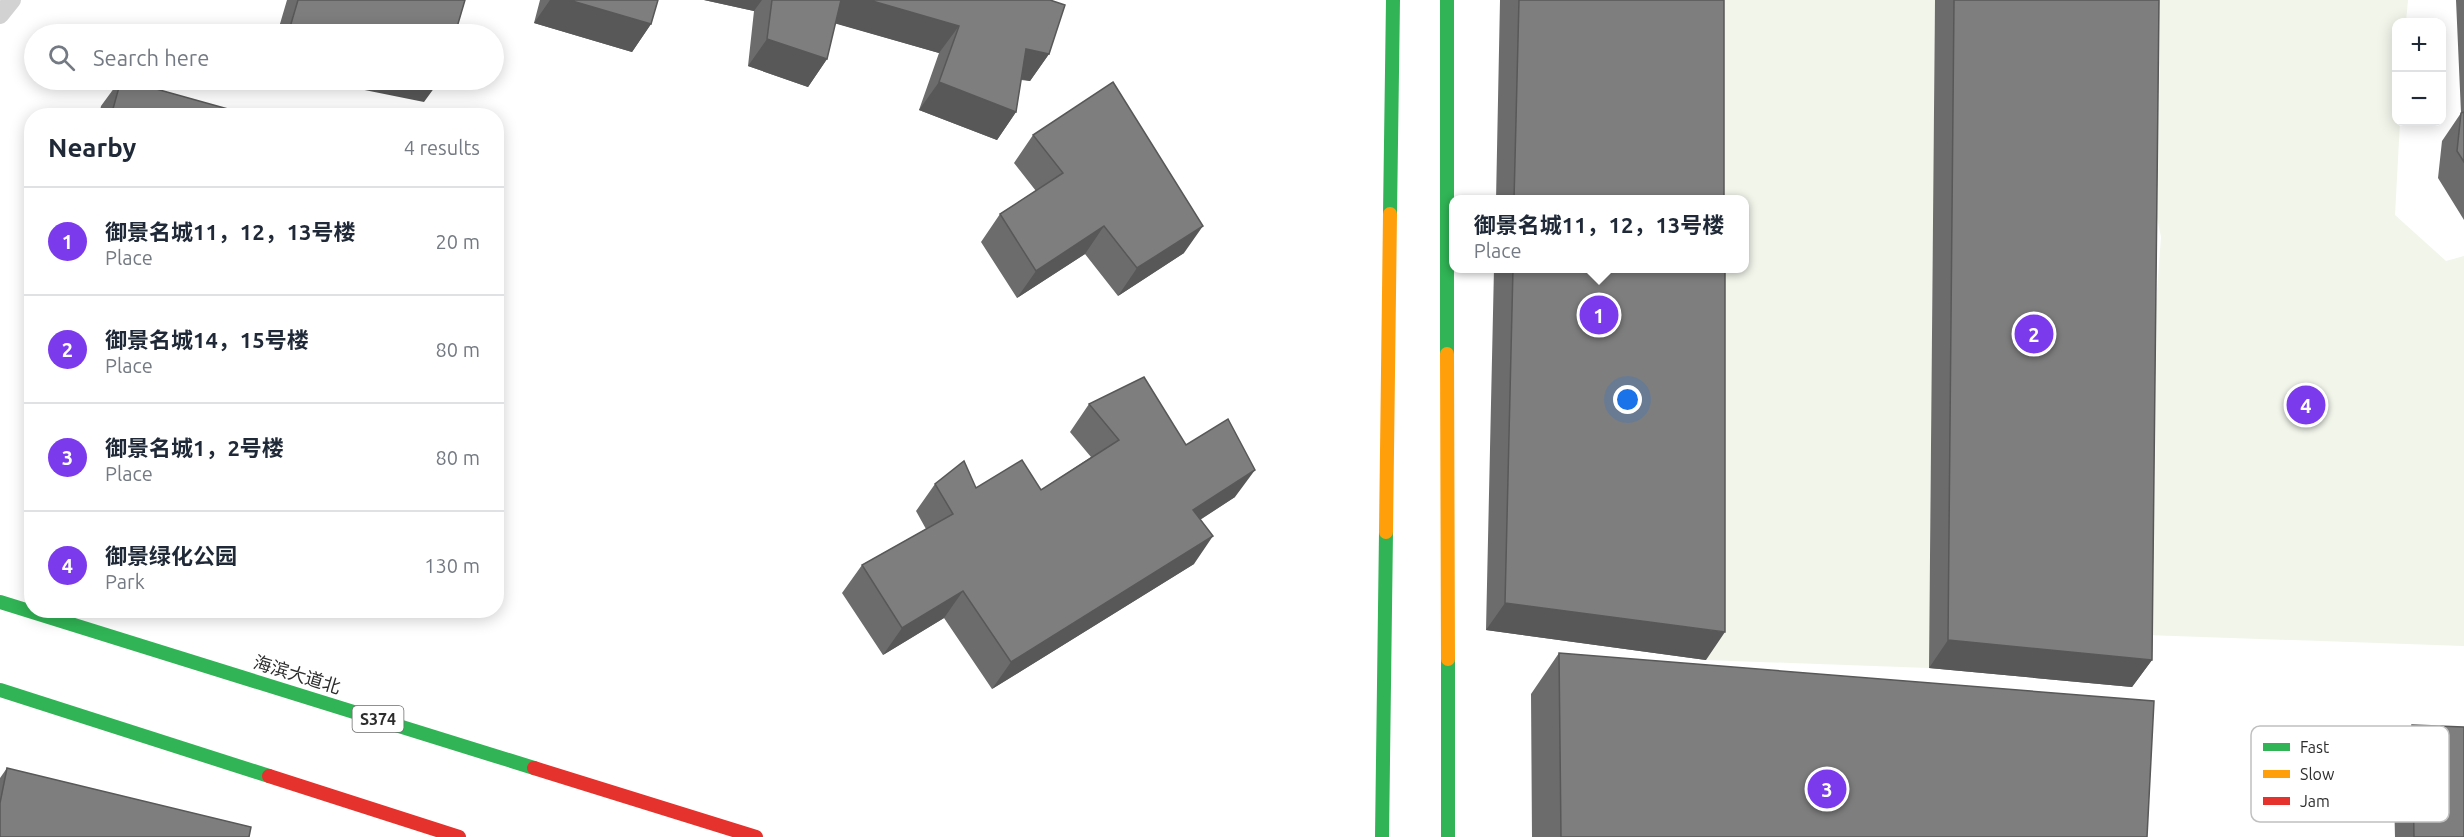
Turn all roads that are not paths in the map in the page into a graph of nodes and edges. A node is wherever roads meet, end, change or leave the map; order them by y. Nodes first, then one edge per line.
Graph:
1 (12, 0) edge
2 (1393, 0) edge
3 (1447, 0) edge
4 (0, 15) edge
5 (0, 602) edge
6 (24, 609) edge
7 (51, 618) edge
8 (0, 690) edge
9 (459, 837) edge
10 (756, 837) edge
11 (1382, 837) edge
12 (1448, 837) edge

1 - 4 lane
2 - 11 street
3 - 12 street
5 - 6 street, 海滨大道北 / S374
7 - 10 street, 海滨大道北 / S374
8 - 9 street

